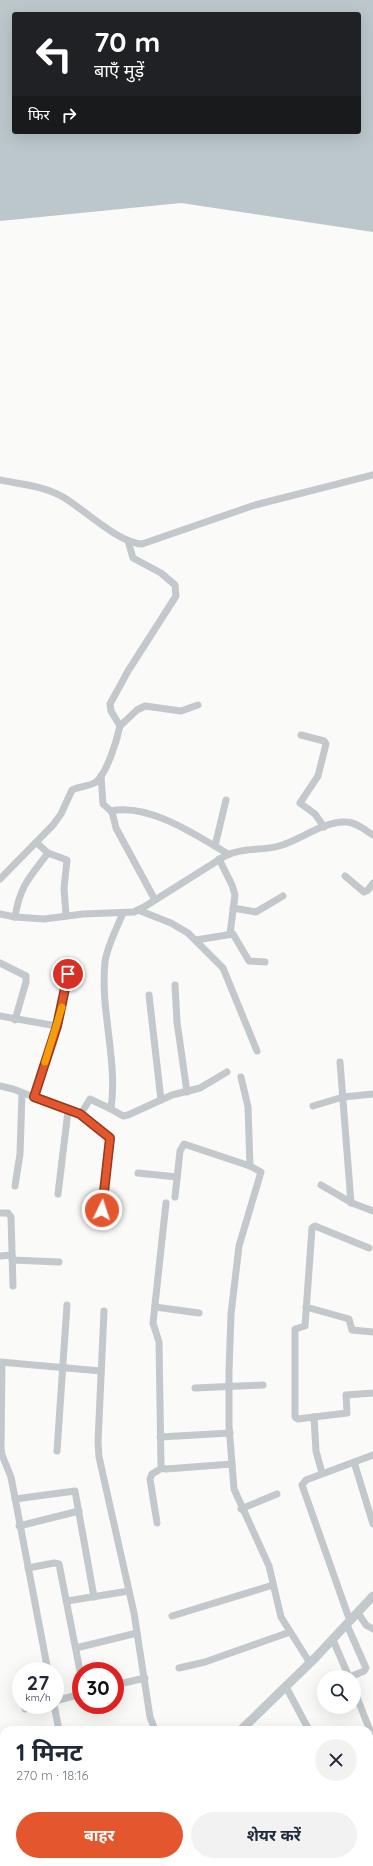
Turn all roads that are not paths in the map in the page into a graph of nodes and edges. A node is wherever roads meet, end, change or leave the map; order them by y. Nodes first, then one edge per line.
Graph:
1 (373, 475) edge
2 (0, 480) edge
3 (128, 541) junction
4 (198, 705) dead end
5 (120, 726) junction
6 (301, 735) dead end
7 (101, 776) junction
8 (226, 800) dead end
9 (111, 811) junction
10 (324, 827) junction
11 (373, 835) edge
12 (37, 842) junction
13 (215, 846) junction
14 (48, 853) junction
15 (228, 854) junction
16 (219, 859) junction
17 (345, 876) dead end
18 (0, 879) edge
19 (373, 883) edge
20 (283, 896) dead end
21 (155, 900) junction
22 (233, 908) junction
23 (138, 910) junction
24 (123, 913) junction
25 (0, 914) edge
26 (66, 916) junction
27 (15, 917) junction
28 (230, 934) junction
29 (196, 940) junction
30 (68, 962) dead end
31 (265, 962) dead end
32 (0, 963) edge
33 (175, 985) dead end
34 (149, 995) dead end
35 (0, 1016) edge
36 (15, 1020) junction
37 (57, 1026) junction
38 (257, 1051) dead end
39 (340, 1062) dead end
40 (227, 1072) dead end
41 (241, 1077) dead end
42 (0, 1086) edge
43 (187, 1092) junction
44 (22, 1093) junction
45 (373, 1094) edge
46 (34, 1097) junction
47 (343, 1097) junction
48 (160, 1100) junction
49 (313, 1106) dead end
50 (111, 1109) junction
51 (68, 1111) junction
52 (80, 1114) junction
53 (250, 1166) junction
54 (138, 1173) dead end
55 (177, 1177) junction
56 (320, 1185) dead end
57 (15, 1186) dead end
58 (58, 1194) dead end
59 (175, 1197) dead end
60 (166, 1203) dead end
61 (351, 1203) junction
62 (102, 1210) dead end
63 (373, 1211) edge
64 (0, 1213) edge
65 (369, 1248) dead end
66 (0, 1256) edge
67 (12, 1257) junction
68 (59, 1262) dead end
69 (13, 1286) dead end
70 (67, 1305) dead end
71 (155, 1307) junction
72 (306, 1307) junction
73 (104, 1311) dead end
74 (199, 1313) dead end
75 (373, 1332) edge
76 (1, 1362) edge
77 (61, 1367) junction
78 (101, 1370) junction
79 (229, 1385) junction
80 (263, 1385) dead end
81 (195, 1388) dead end
82 (373, 1393) edge
83 (314, 1417) junction
84 (230, 1433) junction
85 (160, 1437) junction
86 (57, 1451) dead end
87 (373, 1456) edge
88 (354, 1462) junction
89 (232, 1464) junction
90 (162, 1468) junction
91 (322, 1474) junction
92 (276, 1494) dead end
93 (15, 1499) junction
94 (241, 1509) junction
95 (79, 1511) junction
96 (157, 1523) dead end
97 (373, 1524) edge
98 (20, 1526) junction
99 (28, 1568) junction
100 (273, 1585) junction
101 (129, 1591) junction
102 (373, 1596) edge
103 (94, 1597) junction
104 (67, 1602) junction
105 (172, 1616) dead end
106 (350, 1618) junction
107 (373, 1628) edge
108 (290, 1632) junction
109 (137, 1633) junction
110 (333, 1640) junction
111 (76, 1648) junction
112 (308, 1659) junction
113 (46, 1662) edge
114 (78, 1662) edge
115 (178, 1668) dead end
116 (346, 1670) edge
117 (361, 1672) edge
118 (145, 1678) junction
119 (124, 1683) edge
120 (286, 1687) junction
121 (361, 1708) edge
122 (56, 1714) edge
123 (58, 1726) edge
124 (153, 1726) edge
125 (251, 1726) edge
126 (307, 1726) edge
127 (368, 1726) edge

1 - 3 street
2 - 3 street
3 - 5 street
4 - 5 street
5 - 7 street
6 - 10 street
7 - 9 street
7 - 12 street
8 - 13 street
9 - 13 street
9 - 21 street
10 - 11 street
10 - 15 street
12 - 14 street
12 - 18 street
13 - 15 street
14 - 26 street
14 - 27 street
15 - 16 street
16 - 21 street
16 - 22 street
17 - 19 street
20 - 22 street
21 - 23 street
22 - 28 street
23 - 24 street
23 - 29 street
24 - 26 street
24 - 50 street
25 - 27 street
26 - 27 street
28 - 29 street
28 - 31 street
29 - 38 street
30 - 37 street
32 - 36 street
33 - 43 street
34 - 48 street
35 - 36 street
36 - 37 street
37 - 46 street
39 - 47 street
40 - 43 street
41 - 53 street
42 - 44 street
43 - 48 street
44 - 46 street
44 - 57 street
45 - 47 street
46 - 51 street
47 - 49 street
47 - 61 street
48 - 50 street
50 - 52 street
51 - 52 street
51 - 58 street
52 - 62 street
53 - 55 street
53 - 79 street
54 - 55 street
55 - 59 street
56 - 61 street
60 - 71 street
61 - 63 street
64 - 67 street
65 - 72 street
66 - 67 street
67 - 68 street
67 - 69 street
70 - 77 street
71 - 74 street
71 - 85 street
72 - 75 street
72 - 83 street
73 - 78 street
76 - 77 street
76 - 93 street
77 - 78 street
77 - 86 street
78 - 101 street
79 - 80 street
79 - 81 street
79 - 84 street
82 - 83 street
83 - 91 street
84 - 85 street
84 - 89 street
85 - 90 street
87 - 88 street
88 - 91 street
88 - 97 street
89 - 90 street
89 - 94 street
90 - 96 street
91 - 106 street
92 - 94 street
93 - 95 street
93 - 98 street
94 - 100 street
95 - 98 street
95 - 103 street
98 - 99 street
99 - 104 street
99 - 113 street
100 - 105 street
100 - 108 street
101 - 103 street
101 - 109 street
102 - 106 street
103 - 104 street
104 - 111 street
106 - 107 street
106 - 110 street
106 - 117 street
108 - 112 street
108 - 115 street
109 - 111 street
109 - 118 street
110 - 112 street
110 - 116 street
111 - 114 street
112 - 120 street
118 - 119 street
118 - 124 street
120 - 125 street
120 - 126 street
121 - 127 street
122 - 123 street

